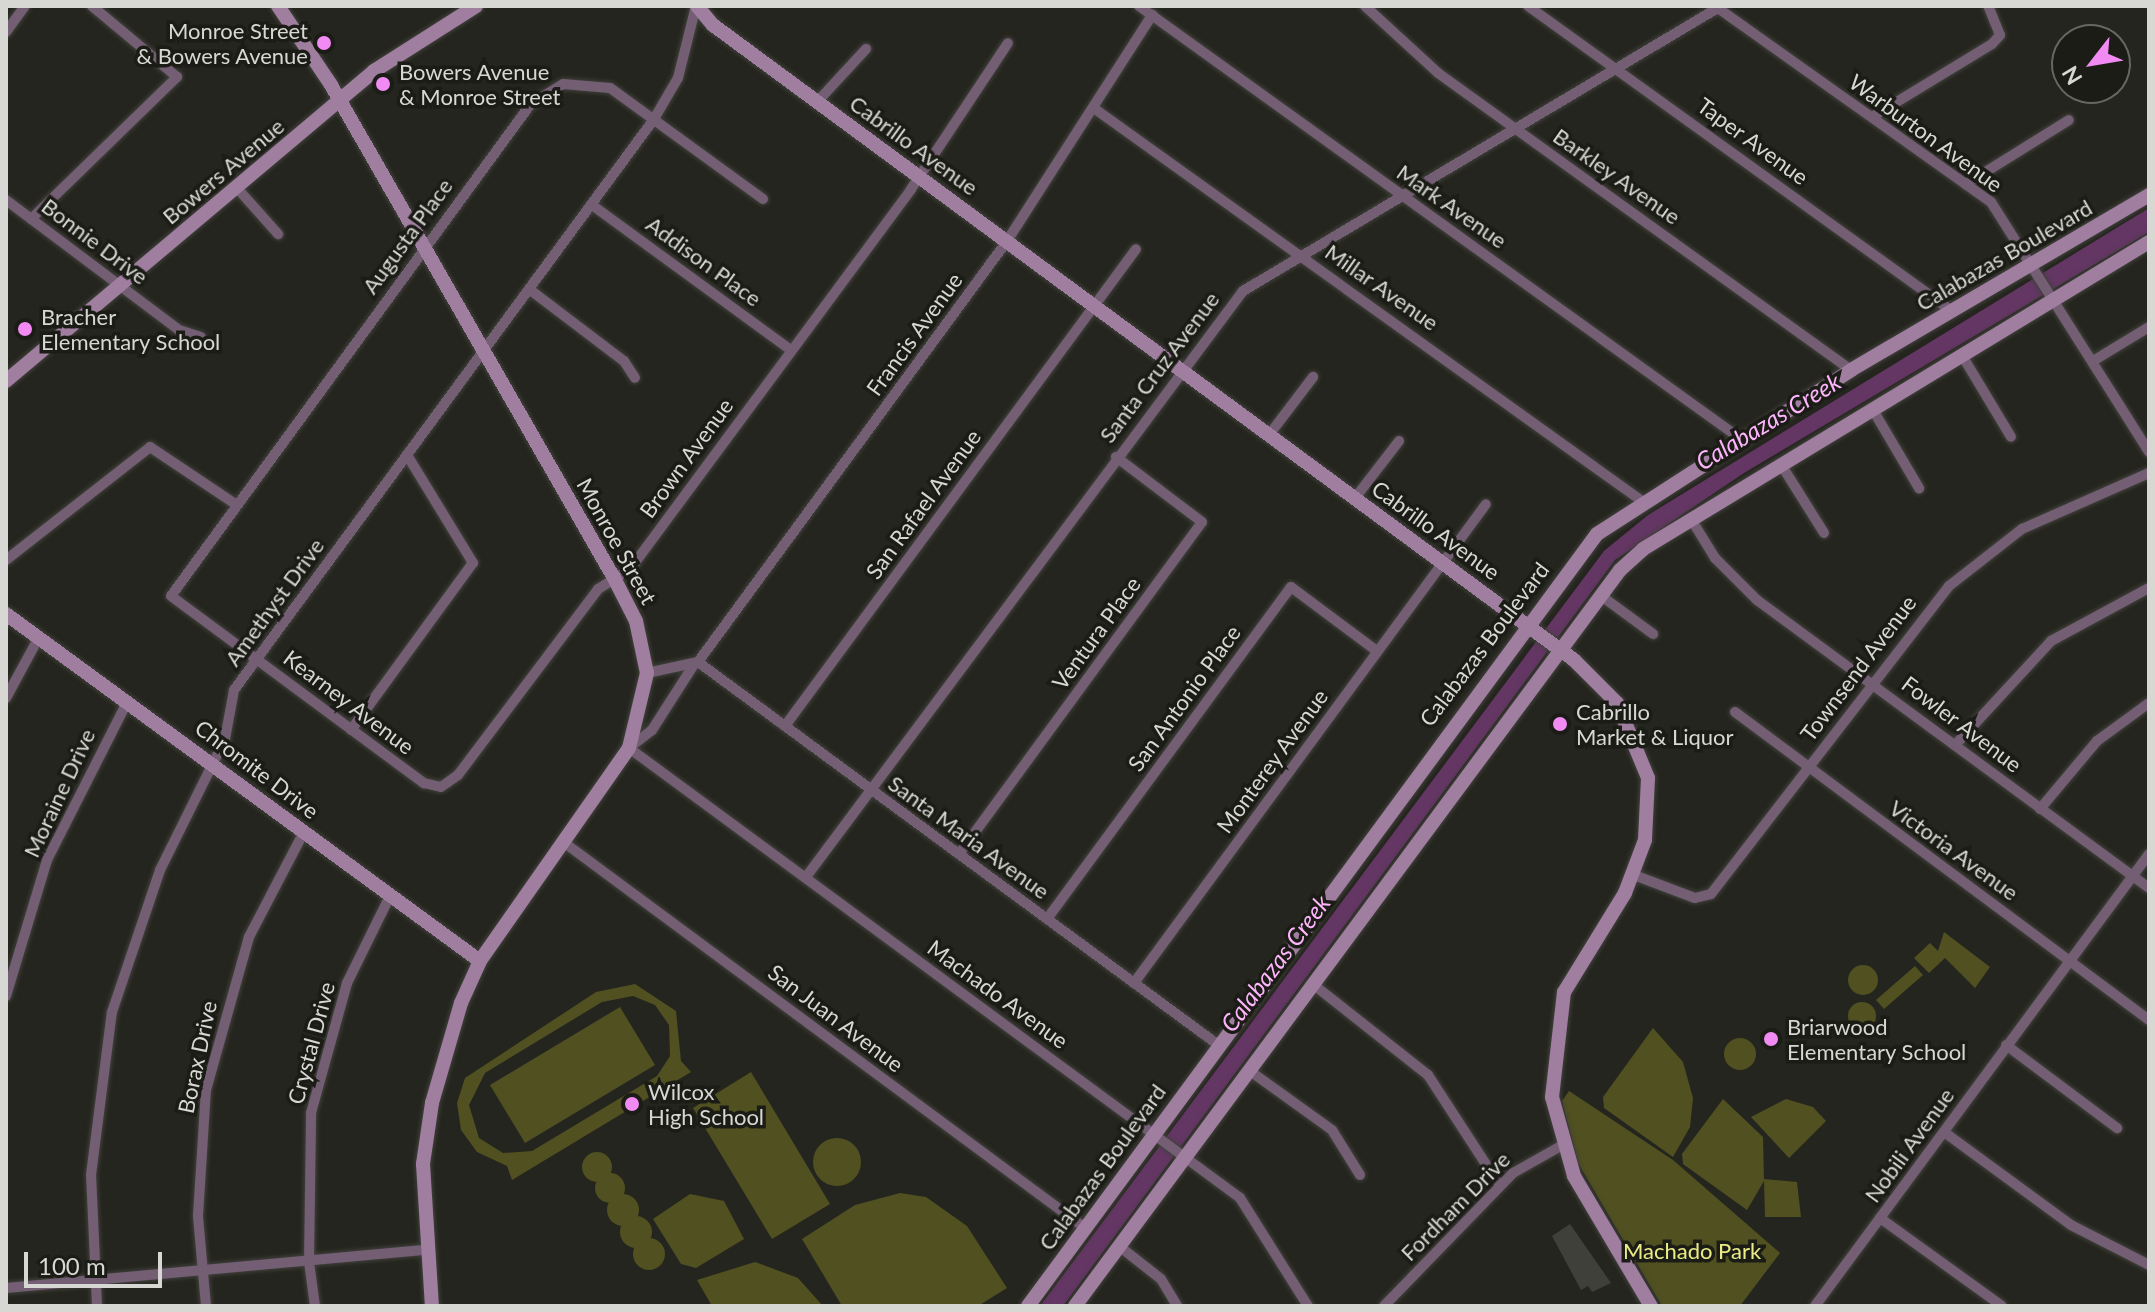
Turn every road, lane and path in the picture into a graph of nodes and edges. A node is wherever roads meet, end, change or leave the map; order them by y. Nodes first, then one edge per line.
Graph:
1 (25, 6) edge
2 (92, 6) edge
3 (278, 6) edge
4 (476, 6) edge
5 (697, 6) edge
6 (1139, 6) edge
7 (1365, 6) edge
8 (1528, 6) edge
9 (1988, 6) edge
10 (1718, 7) edge
11 (1152, 15) junction
12 (6, 32) edge
13 (1008, 43) dead end
14 (866, 49) dead end
15 (1616, 67) junction
16 (340, 101) junction
17 (818, 101) junction
18 (1095, 109) junction
19 (1872, 117) junction
20 (654, 119) junction
21 (2069, 120) dead end
22 (1514, 128) junction
23 (919, 176) junction
24 (1966, 184) junction
25 (237, 188) junction
26 (1402, 195) junction
27 (2149, 195) edge
28 (763, 199) dead end
29 (6, 200) edge
30 (592, 205) junction
31 (31, 219) junction
32 (278, 234) dead end
33 (1007, 241) junction
34 (2149, 242) edge
35 (424, 247) junction
36 (1136, 249) dead end
37 (1302, 254) junction
38 (2036, 270) junction
39 (120, 285) junction
40 (529, 289) junction
41 (2051, 295) junction
42 (1094, 306) junction
43 (1952, 311) junction
44 (2149, 327) edge
45 (201, 337) dead end
46 (791, 350) junction
47 (483, 351) junction
48 (1963, 357) junction
49 (2093, 361) junction
50 (1181, 370) junction
51 (1851, 370) junction
52 (1313, 377) dead end
53 (635, 378) dead end
54 (6, 381) edge
55 (1873, 410) junction
56 (1269, 435) junction
57 (2011, 437) dead end
58 (1741, 439) junction
59 (1399, 441) dead end
60 (2149, 452) edge
61 (407, 455) junction
62 (1116, 457) junction
63 (1782, 466) junction
64 (2149, 473) edge
65 (1919, 488) dead end
66 (1355, 498) junction
67 (1642, 501) junction
68 (234, 503) junction
69 (1486, 504) dead end
70 (1691, 519) junction
71 (1824, 533) dead end
72 (6, 560) edge
73 (1442, 562) junction
74 (614, 578) junction
75 (2149, 588) edge
76 (1600, 595) junction
77 (6, 614) edge
78 (1526, 624) junction
79 (1653, 634) dead end
80 (39, 637) junction
81 (1550, 643) junction
82 (1377, 651) junction
83 (256, 658) junction
84 (696, 664) junction
85 (647, 673) junction
86 (1871, 681) junction
87 (6, 698) edge
88 (127, 702) junction
89 (2149, 703) edge
90 (1735, 712) dead end
91 (785, 726) junction
92 (351, 730) junction
93 (1957, 743) junction
94 (629, 748) junction
95 (214, 766) junction
96 (1808, 767) junction
97 (441, 787) joint
98 (872, 790) junction
99 (2040, 809) junction
100 (304, 832) junction
101 (562, 841) junction
102 (959, 854) junction
103 (2149, 854) edge
104 (1634, 875) junction
105 (2132, 876) junction
106 (806, 877) junction
107 (2149, 888) edge
108 (390, 896) junction
109 (1047, 919) junction
110 (2069, 960) junction
111 (480, 961) junction
112 (1134, 983) junction
113 (1314, 985) junction
114 (6, 996) edge
115 (2149, 1020) edge
116 (1217, 1044) junction
117 (2006, 1045) junction
118 (1250, 1071) junction
119 (2117, 1128) dead end
120 (1944, 1132) junction
121 (1158, 1137) junction
122 (1561, 1146) junction
123 (1182, 1155) junction
124 (1360, 1175) dead end
125 (1500, 1186) junction
126 (1880, 1218) junction
127 (1085, 1228) junction
128 (1119, 1246) junction
129 (423, 1250) junction
130 (309, 1262) junction
131 (2149, 1265) edge
132 (201, 1271) junction
133 (93, 1280) junction
134 (6, 1288) edge
135 (97, 1306) edge
136 (206, 1306) edge
137 (315, 1306) edge
138 (432, 1306) edge
139 (1028, 1306) edge
140 (1075, 1306) edge
141 (1177, 1306) edge
142 (1308, 1306) edge
143 (1384, 1306) edge
144 (1651, 1306) edge
145 (1815, 1306) edge
146 (2002, 1306) edge

1 - 12 street
2 - 31 street
3 - 16 street, Monroe Street
4 - 16 street, Bowers Avenue
5 - 17 street, Cabrillo Avenue
5 - 20 street, Amethyst Drive
6 - 11 street, Mark Avenue
7 - 22 street, Barkley Avenue
8 - 15 street, Taper Avenue
9 - 19 street
10 - 15 street, Santa Cruz Avenue
10 - 19 street, Warburton Avenue
11 - 18 street, Francis Avenue
11 - 26 street, Mark Avenue
13 - 23 street, Brown Avenue
14 - 17 street
15 - 22 street, Santa Cruz Avenue
15 - 43 street, Taper Avenue
16 - 25 street, Bowers Avenue
16 - 35 street, Monroe Street
17 - 23 street, Cabrillo Avenue
18 - 33 street, Francis Avenue
18 - 37 street, Millar Avenue
19 - 24 street, Warburton Avenue
20 - 28 street, Augusta Place
20 - 30 street, Amethyst Drive
20 - 35 street, Augusta Place
21 - 24 street
22 - 26 street, Santa Cruz Avenue
22 - 51 street, Barkley Avenue
23 - 33 street, Cabrillo Avenue
23 - 46 street, Brown Avenue
24 - 38 street, Warburton Avenue
25 - 32 street
25 - 39 street, Bowers Avenue
26 - 37 street, Santa Cruz Avenue
26 - 58 street, Mark Avenue
27 - 38 street, Calabazas Boulevard
29 - 31 street, Bonnie Drive
30 - 40 street, Amethyst Drive
30 - 46 street, Addison Place
31 - 39 street, Bonnie Drive
33 - 42 street, Cabrillo Avenue
33 - 84 street, Francis Avenue
34 - 41 street
35 - 47 street, Monroe Street
35 - 68 street, Augusta Place
36 - 42 street, San Rafael Avenue
37 - 50 street, Santa Cruz Avenue
37 - 67 street, Millar Avenue
38 - 41 street, Warburton Avenue
38 - 43 street, Calabazas Boulevard
39 - 45 street, Bonnie Drive
39 - 54 street, Bowers Avenue
40 - 47 street, Amethyst Drive
40 - 53 street
41 - 48 street
41 - 49 street, Warburton Avenue
42 - 50 street, Cabrillo Avenue
42 - 91 street, San Rafael Avenue
43 - 51 street, Calabazas Boulevard
44 - 49 street
46 - 74 street, Brown Avenue
47 - 61 street, Amethyst Drive
47 - 74 street, Monroe Street
48 - 55 street
48 - 57 street
49 - 60 street, Warburton Avenue
50 - 56 street, Cabrillo Avenue
50 - 62 street, Santa Cruz Avenue
51 - 58 street, Calabazas Boulevard
52 - 56 street
55 - 63 street
55 - 65 street
56 - 66 street, Cabrillo Avenue
58 - 67 street, Calabazas Boulevard
59 - 66 street
61 - 83 street, Amethyst Drive
61 - 92 street
62 - 98 street, Santa Cruz Avenue
62 - 102 street, Ventura Place
63 - 70 street
63 - 71 street
64 - 86 street, Townsend Avenue
66 - 73 street, Cabrillo Avenue
67 - 78 street, Calabazas Boulevard
68 - 72 street
68 - 83 street, Kearney Avenue
69 - 73 street, Monterey Avenue
70 - 76 street
70 - 86 street, Fowler Avenue
73 - 78 street, Cabrillo Avenue
73 - 82 street, Monterey Avenue
74 - 85 street, Monroe Street
74 - 97 street, Brown Avenue
75 - 93 street
76 - 79 street
76 - 81 street
77 - 80 street, Chromite Drive
78 - 81 street, Cabrillo Avenue
78 - 116 street, Calabazas Boulevard
80 - 87 street
80 - 88 street, Chromite Drive
81 - 104 street, Cabrillo Avenue
81 - 113 street
82 - 109 street, San Antonio Place
82 - 112 street, Monterey Avenue
83 - 92 street, Kearney Avenue
83 - 95 street, Amethyst Drive
84 - 85 street
84 - 91 street, Santa Maria Avenue
84 - 94 street, Francis Avenue
85 - 94 street, Monroe Street
86 - 93 street, Fowler Avenue
86 - 96 street, Townsend Avenue
88 - 95 street, Chromite Drive
88 - 114 street, Moraine Drive
89 - 99 street
90 - 96 street, Victoria Avenue
91 - 98 street, Santa Maria Avenue
92 - 97 street, Kearney Avenue
93 - 99 street, Fowler Avenue
94 - 101 street, Monroe Street
94 - 106 street, Machado Avenue
95 - 100 street, Chromite Drive
95 - 133 street, Amethyst Drive
96 - 104 street, Townsend Avenue
96 - 110 street, Victoria Avenue
98 - 102 street, Santa Maria Avenue
98 - 106 street, Santa Cruz Avenue
99 - 105 street, Fowler Avenue
100 - 108 street, Chromite Drive
100 - 132 street, Borax Drive
101 - 111 street, Monroe Street
101 - 127 street, San Juan Avenue
102 - 109 street, Santa Maria Avenue
103 - 105 street, Nobili Avenue
104 - 122 street, Cabrillo Avenue
105 - 107 street, Fowler Avenue
105 - 110 street, Nobili Avenue
106 - 121 street, Machado Avenue
108 - 111 street, Chromite Drive
108 - 130 street, Crystal Drive
109 - 112 street, Santa Maria Avenue
110 - 115 street, Victoria Avenue
110 - 117 street, Nobili Avenue
111 - 129 street, Monroe Street
112 - 116 street, Santa Maria Avenue
113 - 118 street
113 - 125 street
116 - 121 street, Calabazas Boulevard
117 - 119 street
117 - 120 street, Nobili Avenue
118 - 123 street
118 - 124 street
120 - 126 street, Nobili Avenue
120 - 131 street
121 - 123 street, Machado Avenue
121 - 127 street, Calabazas Boulevard
122 - 125 street, Fordham Drive
122 - 144 street, Cabrillo Avenue
123 - 128 street
123 - 142 street, Machado Avenue
125 - 143 street, Fordham Drive
126 - 145 street, Nobili Avenue
126 - 146 street
127 - 139 street, Calabazas Boulevard
128 - 140 street
128 - 141 street
129 - 130 street
129 - 138 street, Monroe Street
130 - 132 street
130 - 137 street, Crystal Drive
132 - 133 street
132 - 136 street, Borax Drive
133 - 134 street
133 - 135 street, Amethyst Drive

